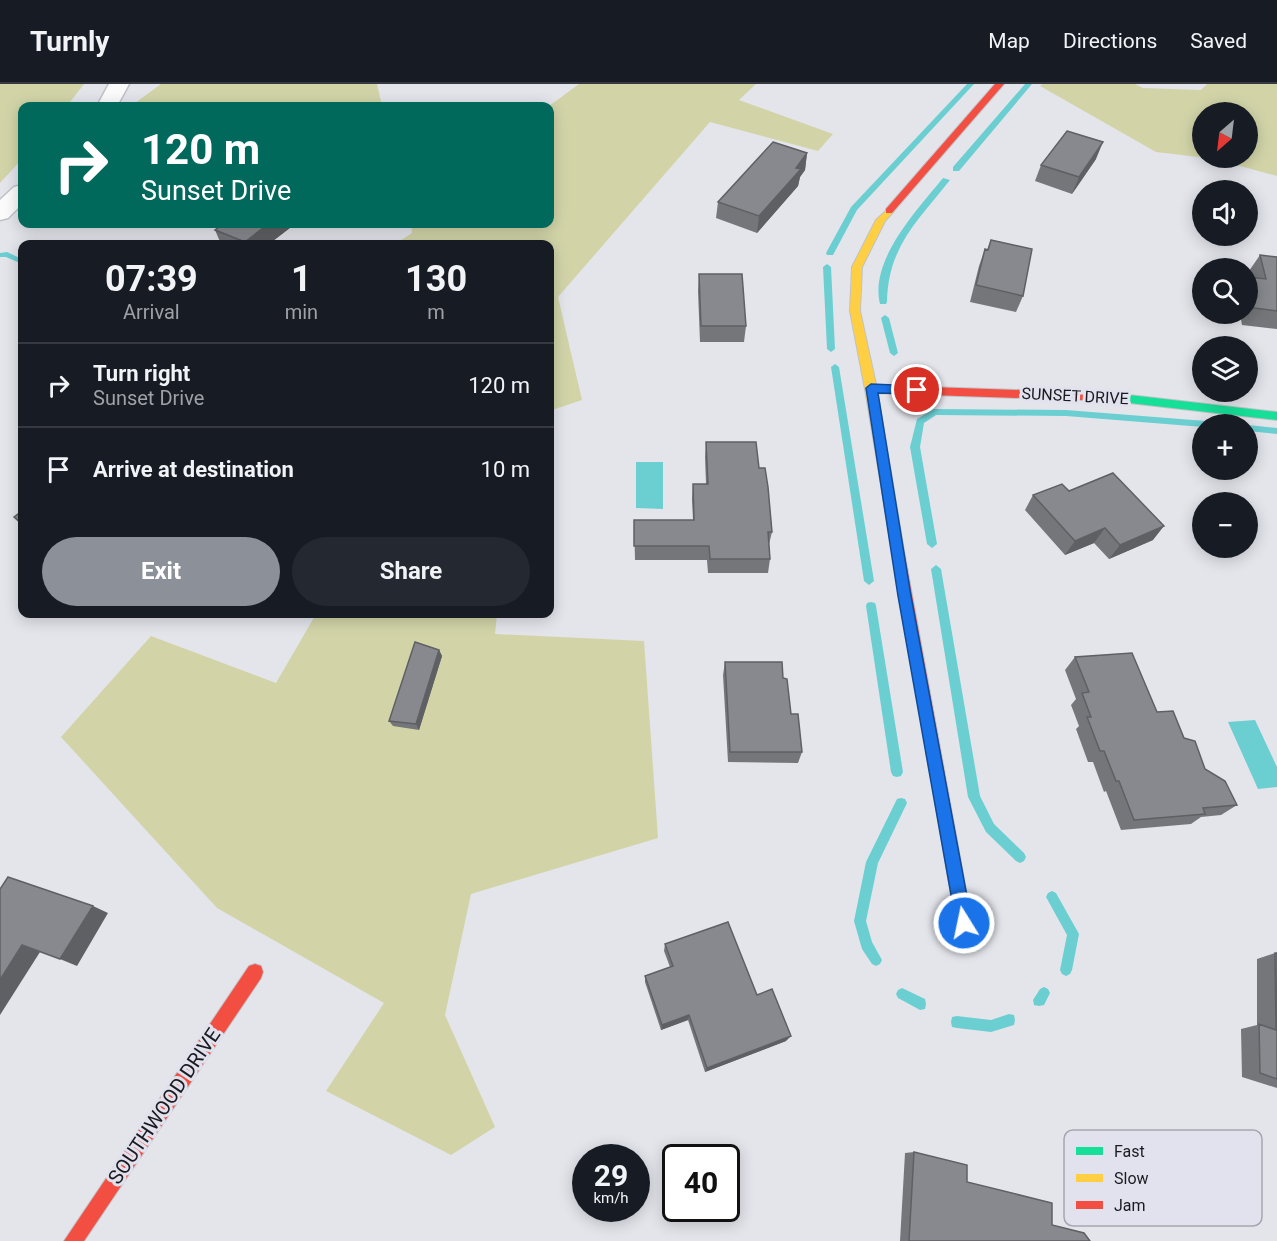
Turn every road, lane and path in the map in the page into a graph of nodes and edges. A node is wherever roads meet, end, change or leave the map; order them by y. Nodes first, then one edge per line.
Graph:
1 (119, 84) edge
2 (1000, 84) edge
3 (109, 102) edge
4 (18, 196) edge
5 (0, 213) edge
6 (871, 388) junction
7 (1277, 416) edge
8 (964, 923) dead end
9 (255, 972) dead end
10 (74, 1241) edge

1 - 3 street
2 - 6 street
4 - 5 street
6 - 7 street, SUNSET DRIVE
6 - 8 street
9 - 10 street, SOUTHWOOD DRIVE

